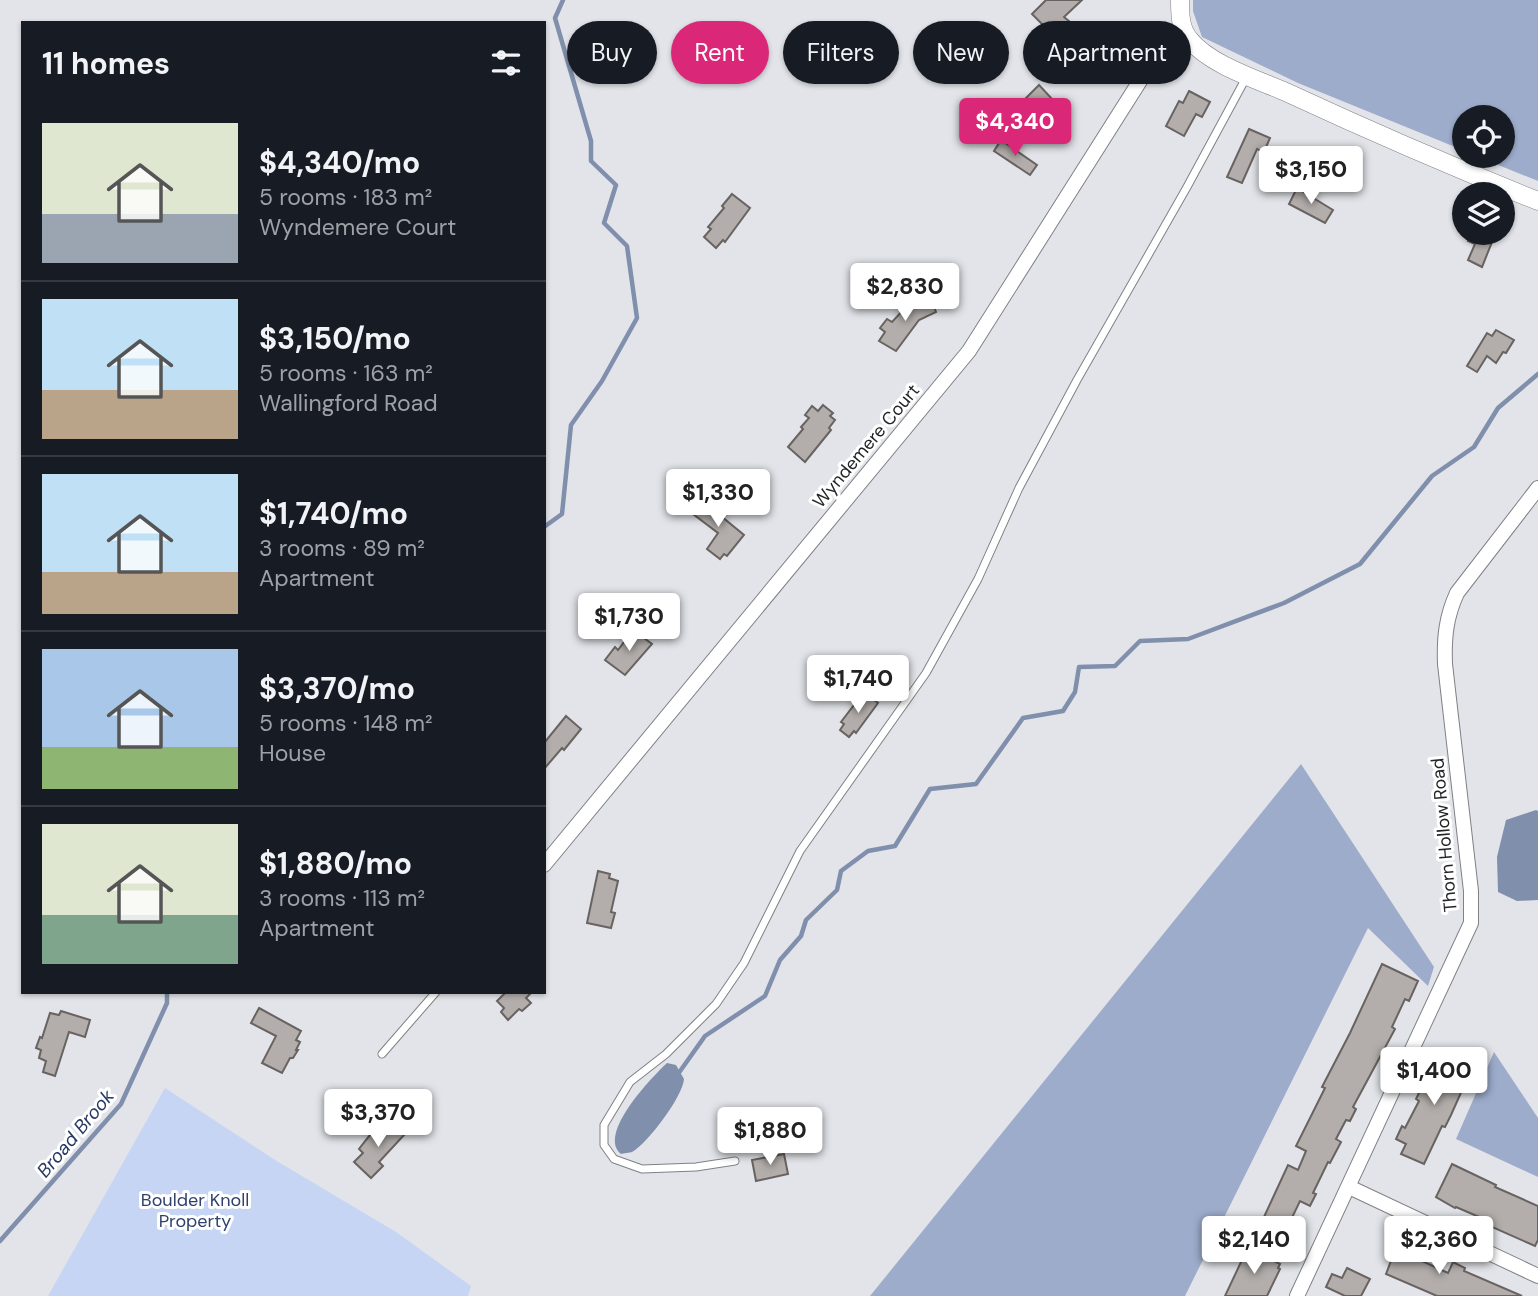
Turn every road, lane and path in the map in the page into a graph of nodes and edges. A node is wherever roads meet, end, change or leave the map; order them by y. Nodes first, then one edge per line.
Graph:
1 (1180, 0) edge
2 (1182, 21) edge
3 (1191, 42) edge
4 (1247, 75) junction
5 (1138, 84) edge
6 (1538, 201) edge
7 (1538, 488) edge
8 (546, 863) edge
9 (434, 994) edge
10 (382, 1054) dead end
11 (735, 1160) dead end
12 (1349, 1187) junction
13 (1538, 1276) edge
14 (1297, 1296) edge

1 - 2 street
3 - 4 street
4 - 6 street
4 - 11 lane
5 - 8 street, Wyndemere Court
7 - 12 street, Thorn Hollow Road
9 - 10 lane
12 - 13 street
12 - 14 street, Thorn Hollow Road

